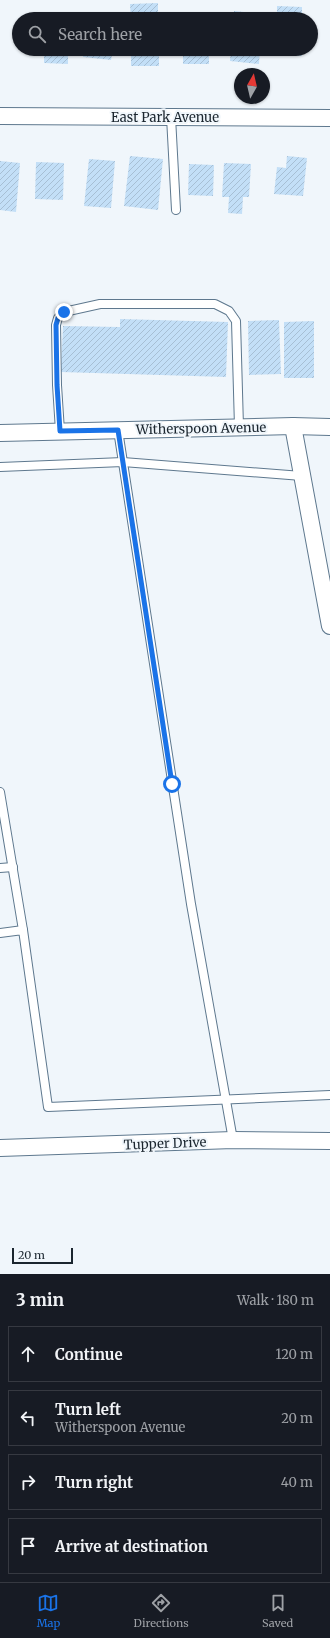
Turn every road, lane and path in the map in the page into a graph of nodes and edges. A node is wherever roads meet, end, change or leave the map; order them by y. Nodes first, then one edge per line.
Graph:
1 (0, 116) edge
2 (171, 117) junction
3 (330, 118) edge
4 (176, 210) dead end
5 (293, 426) junction
6 (238, 427) junction
7 (330, 427) edge
8 (118, 430) junction
9 (60, 431) junction
10 (0, 433) edge
11 (123, 462) junction
12 (0, 467) edge
13 (302, 476) junction
14 (330, 626) edge
15 (0, 792) edge
16 (0, 868) edge
17 (13, 868) junction
18 (23, 930) junction
19 (0, 933) edge
20 (330, 1095) edge
21 (226, 1100) junction
22 (233, 1140) junction
23 (330, 1141) edge
24 (0, 1148) edge

1 - 2 street, East Park Avenue
2 - 3 street, East Park Avenue
2 - 4 lane
5 - 6 street, Witherspoon Avenue
5 - 7 street, Witherspoon Avenue
5 - 13 street
6 - 8 street, Witherspoon Avenue
6 - 9 lane
8 - 9 street, Witherspoon Avenue
8 - 11 lane
9 - 10 street, Witherspoon Avenue
11 - 12 lane
11 - 13 lane
11 - 21 lane
13 - 14 street
15 - 17 lane
16 - 17 lane
17 - 18 lane
18 - 19 lane
18 - 21 lane
20 - 21 lane
21 - 22 lane
22 - 23 street, Tupper Drive
22 - 24 street, Tupper Drive

